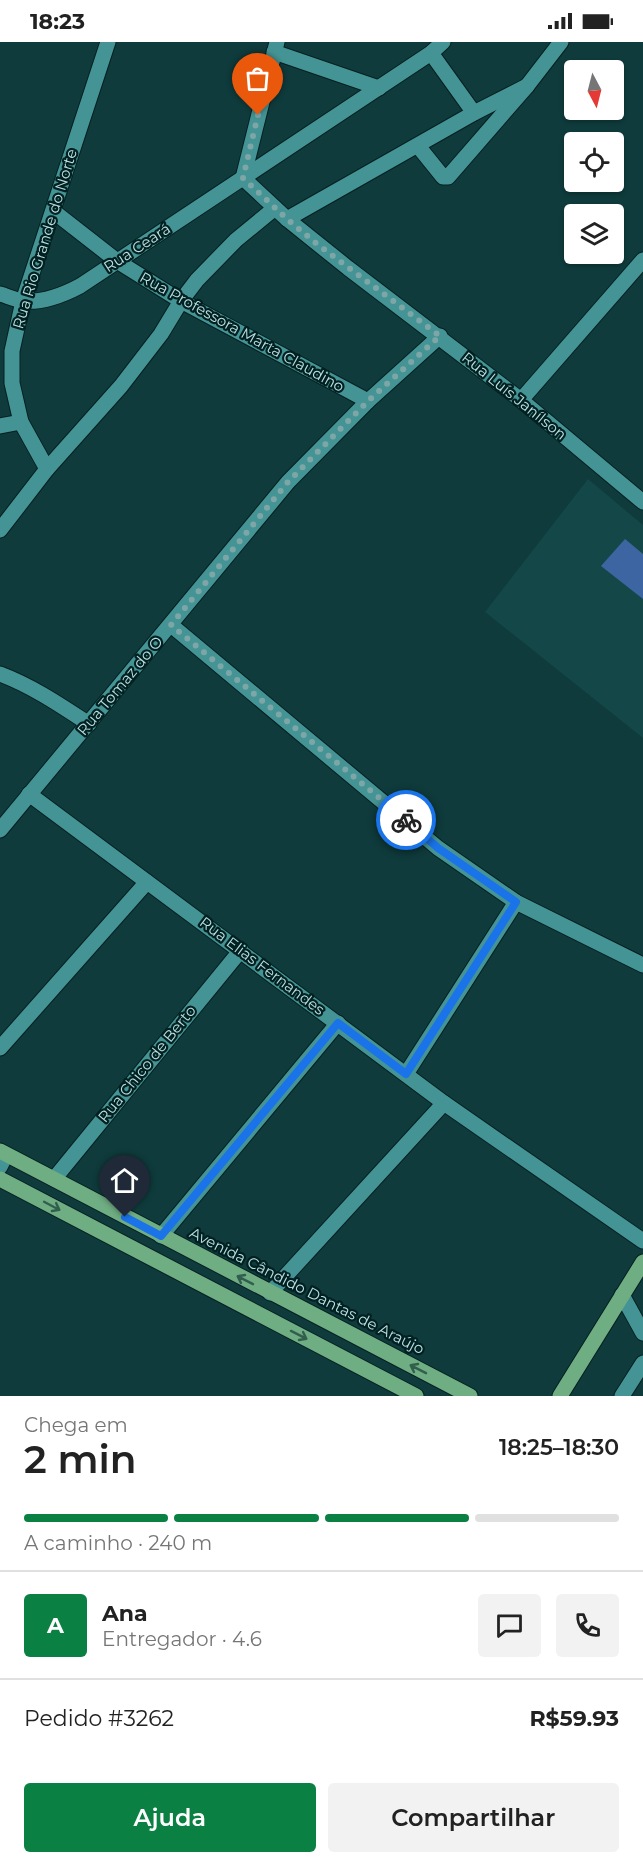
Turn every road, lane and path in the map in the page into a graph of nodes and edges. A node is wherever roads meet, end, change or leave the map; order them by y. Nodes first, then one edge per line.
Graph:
1 (108, 42) edge
2 (443, 42) edge
3 (561, 42) edge
4 (275, 47) edge
5 (431, 53) junction
6 (527, 86) junction
7 (379, 88) junction
8 (474, 113) junction
9 (418, 146) junction
10 (243, 178) junction
11 (275, 208) junction
12 (52, 211) junction
13 (287, 219) junction
14 (643, 260) edge
15 (117, 261) junction
16 (0, 294) edge
17 (23, 301) junction
18 (181, 301) junction
19 (440, 336) junction
20 (521, 400) junction
21 (368, 401) junction
22 (21, 422) junction
23 (0, 426) edge
24 (47, 469) junction
25 (643, 502) edge
26 (0, 530) edge
27 (171, 625) junction
28 (0, 674) edge
29 (88, 724) junction
30 (29, 794) junction
31 (0, 830) edge
32 (147, 882) junction
33 (516, 902) junction
34 (241, 950) junction
35 (643, 964) edge
36 (338, 1023) junction
37 (0, 1048) edge
38 (406, 1074) junction
39 (444, 1102) junction
40 (2, 1157) edge
41 (0, 1179) edge
42 (54, 1179) junction
43 (161, 1236) junction
44 (643, 1241) edge
45 (643, 1262) edge
46 (270, 1293) junction
47 (622, 1295) junction
48 (643, 1333) edge
49 (643, 1363) edge
50 (417, 1396) edge
51 (470, 1396) edge
52 (560, 1396) edge
53 (622, 1396) edge

1 - 12 street, Rua Rio Grande do Norte
2 - 5 street, Rua Ceará
3 - 6 street
4 - 7 street
4 - 10 street
5 - 7 street, Rua Ceará
5 - 8 street
6 - 8 street
6 - 9 street
7 - 10 street, Rua Ceará
8 - 9 street
9 - 13 street
10 - 11 street, Rua Luís Janílson
10 - 15 street, Rua Ceará
11 - 13 street, Rua Luís Janílson
11 - 18 street
12 - 15 street, Rua Professora Marta Claudino
12 - 17 street, Rua Rio Grande do Norte
13 - 19 street, Rua Luís Janílson
14 - 20 street
15 - 17 street, Rua Ceará
15 - 18 street, Rua Professora Marta Claudino
16 - 17 street
17 - 22 street, Rua Rio Grande do Norte
18 - 21 street, Rua Professora Marta Claudino
18 - 24 street
19 - 20 street, Rua Luís Janílson
19 - 21 street, Rua Tomaz do O
20 - 25 street, Rua Luís Janílson
21 - 27 street, Rua Tomaz do O
22 - 23 street
22 - 24 street, Rua Rio Grande do Norte
24 - 26 street
27 - 29 street, Rua Tomaz do O
27 - 33 street
28 - 29 street
29 - 30 street, Rua Tomaz do O
30 - 31 street, Rua Tomaz do O
30 - 32 street, Rua Elias Fernandes
32 - 34 street, Rua Elias Fernandes
32 - 37 street
33 - 35 street
33 - 38 street
34 - 36 street, Rua Elias Fernandes
34 - 42 street, Rua Chico de Berto
36 - 38 street, Rua Elias Fernandes
36 - 43 street
38 - 39 street, Rua Elias Fernandes
39 - 44 street, Rua Elias Fernandes
39 - 46 street
40 - 42 main road, Avenida Cândido Dantas de Araújo
41 -> 50 main road
42 - 43 main road, Avenida Cândido Dantas de Araújo
46 -> 43 main road, Avenida Cândido Dantas de Araújo
45 - 47 main road
51 -> 46 main road, Avenida Cândido Dantas de Araújo
47 - 48 street
47 - 52 main road
49 - 53 street

